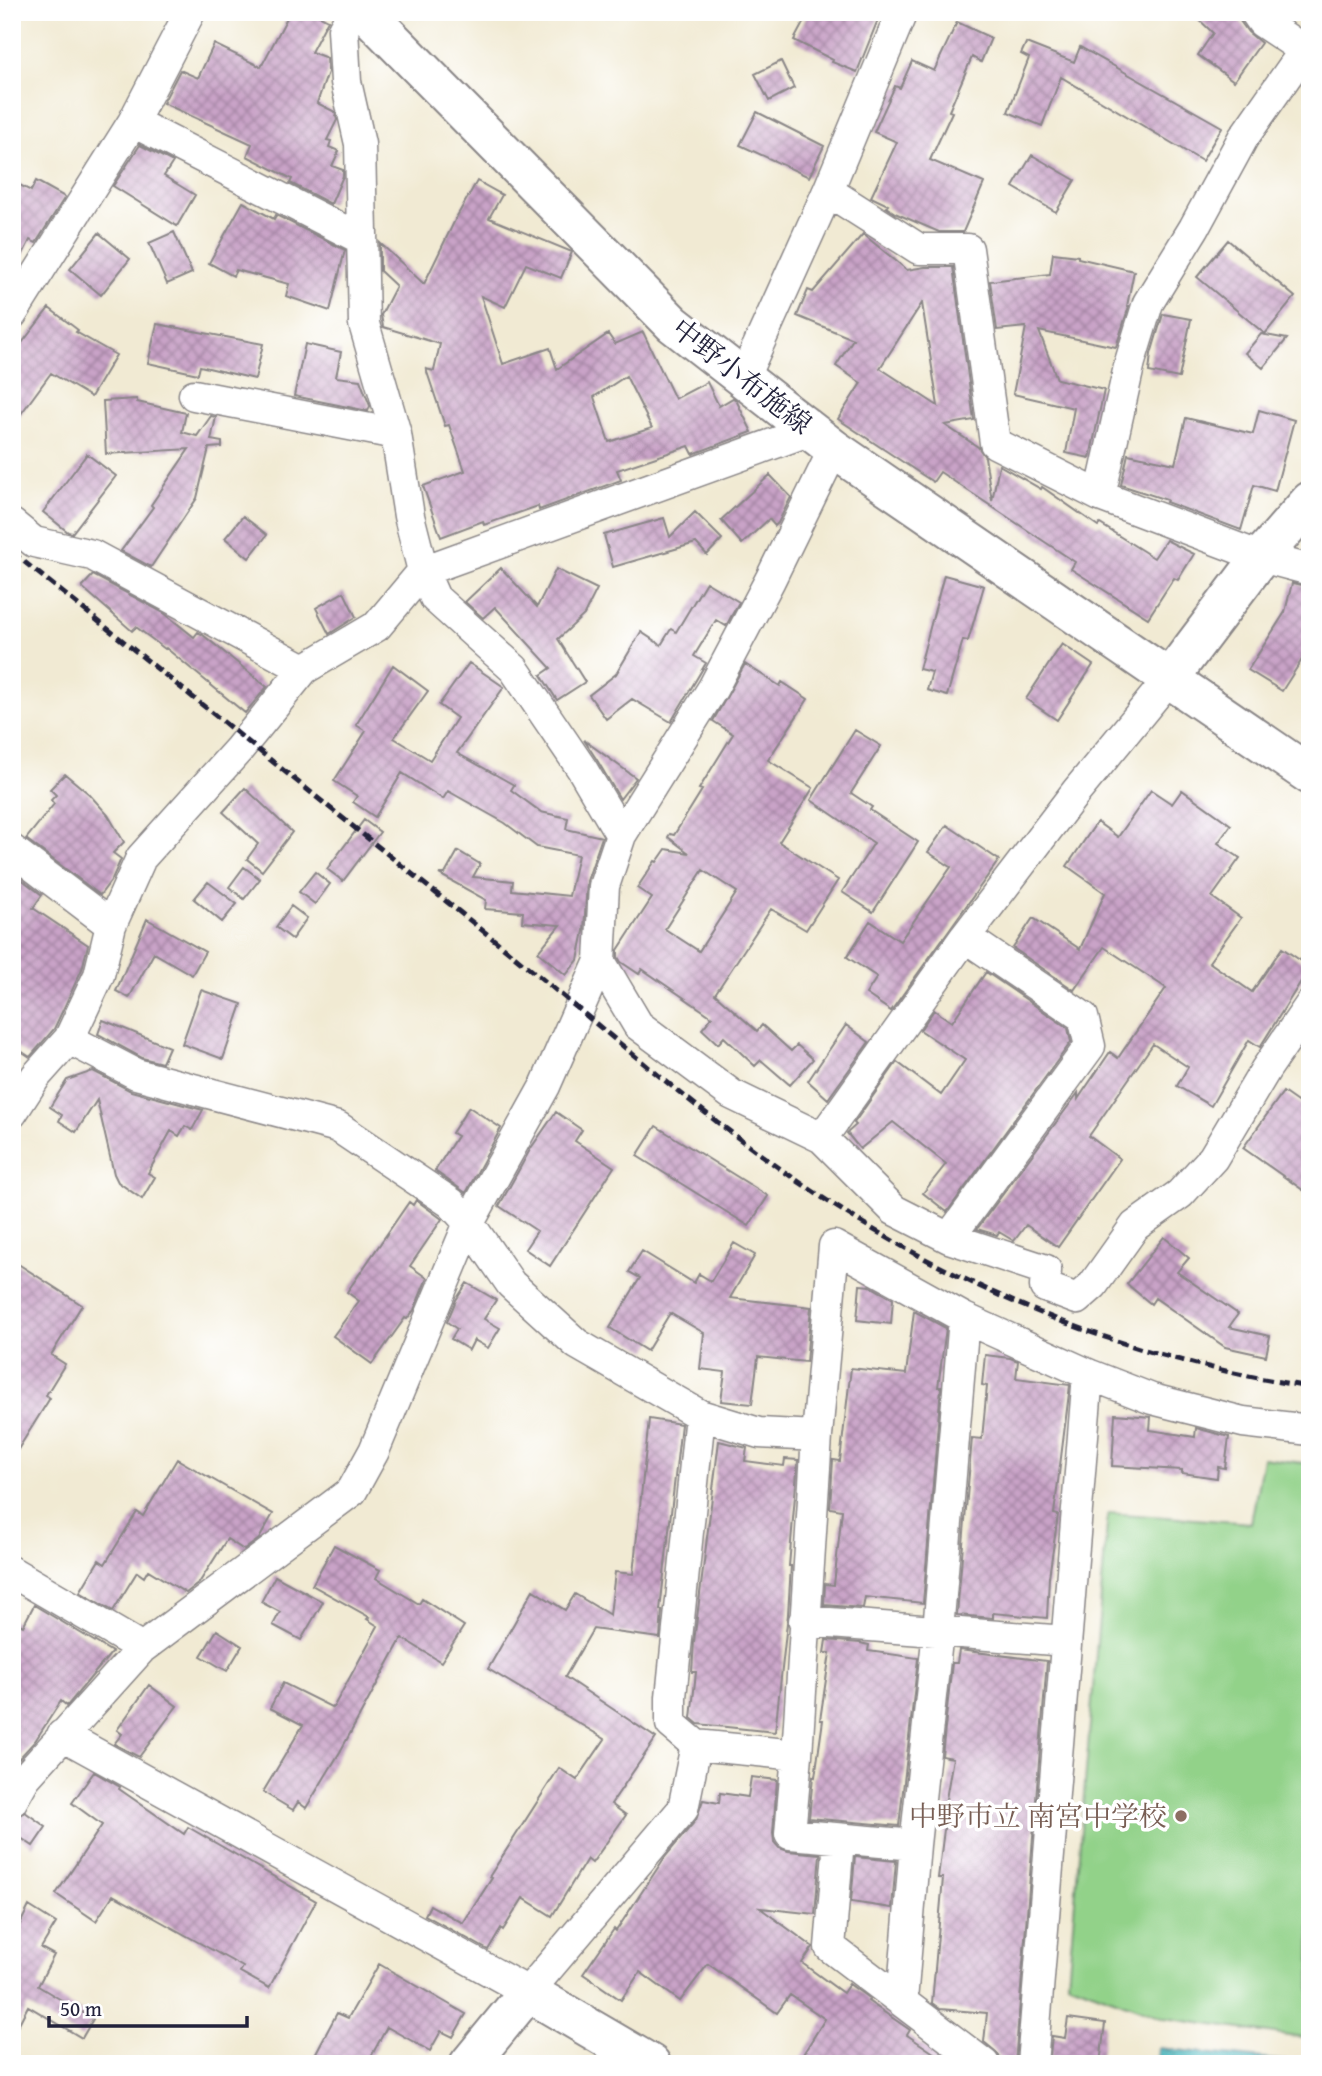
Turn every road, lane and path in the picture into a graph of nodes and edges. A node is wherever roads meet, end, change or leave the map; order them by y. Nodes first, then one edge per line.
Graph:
1 (190, 12) edge
2 (353, 12) edge
3 (365, 12) edge
4 (902, 12) edge
5 (1255, 12) edge
6 (1307, 52) edge
7 (133, 122) junction
8 (828, 191) junction
9 (361, 239) junction
10 (12, 314) edge
11 (743, 379) junction
12 (194, 395) dead end
13 (396, 434) junction
14 (823, 440) junction
15 (1100, 496) junction
16 (1310, 500) edge
17 (12, 524) edge
18 (1261, 557) junction
19 (1310, 570) edge
20 (423, 571) junction
21 (304, 670) junction
22 (1169, 680) junction
23 (1310, 775) edge
24 (621, 835) junction
25 (12, 850) edge
26 (111, 925) junction
27 (965, 937) junction
28 (600, 961) junction
29 (1310, 1006) edge
30 (69, 1039) junction
31 (12, 1113) edge
32 (822, 1138) junction
33 (469, 1223) junction
34 (949, 1238) junction
35 (964, 1318) junction
36 (1088, 1374) junction
37 (700, 1415) junction
38 (1310, 1430) edge
39 (817, 1436) junction
40 (12, 1572) edge
41 (804, 1621) junction
42 (938, 1631) junction
43 (1066, 1641) junction
44 (142, 1648) junction
45 (62, 1735) junction
46 (696, 1745) junction
47 (797, 1755) junction
48 (12, 1801) edge
49 (839, 1840) junction
50 (915, 1845) junction
51 (528, 1992) junction
52 (902, 2000) junction
53 (469, 2064) edge
54 (652, 2064) edge
55 (984, 2064) edge
56 (1032, 2064) edge

1 - 7 street
2 - 9 street
3 - 11 main road, 中野小布施線
4 - 8 street
5 - 6 street
6 - 15 street
7 - 9 street
7 - 10 street
8 - 11 street
8 - 15 street
9 - 13 street
11 - 14 main road, 中野小布施線
12 - 13 street
13 - 20 street
14 - 20 street
14 - 22 main road, 中野小布施線
14 - 24 street
15 - 18 street
16 - 18 main road
17 - 21 street
18 - 19 street
18 - 22 main road
20 - 21 street
20 - 24 street
21 - 26 street
22 - 23 main road, 中野小布施線
22 - 27 street
24 - 28 street
25 - 26 street
26 - 30 street
27 - 32 street
27 - 34 street
28 - 32 street
28 - 33 street
29 - 34 street
30 - 31 street
30 - 33 street
32 - 34 street
33 - 37 street
33 - 44 street
35 - 36 street
35 - 39 street
35 - 42 street
36 - 38 street
36 - 43 street
37 - 39 street
37 - 46 street
39 - 41 street
40 - 44 street
41 - 42 street
41 - 47 street
42 - 43 street
42 - 50 street
43 - 56 street
44 - 45 street
45 - 48 street
45 - 51 street
46 - 47 street
46 - 51 street
47 - 49 street
49 - 50 street
49 - 52 street
50 - 52 street
51 - 53 main road
51 - 54 main road
52 - 55 street

